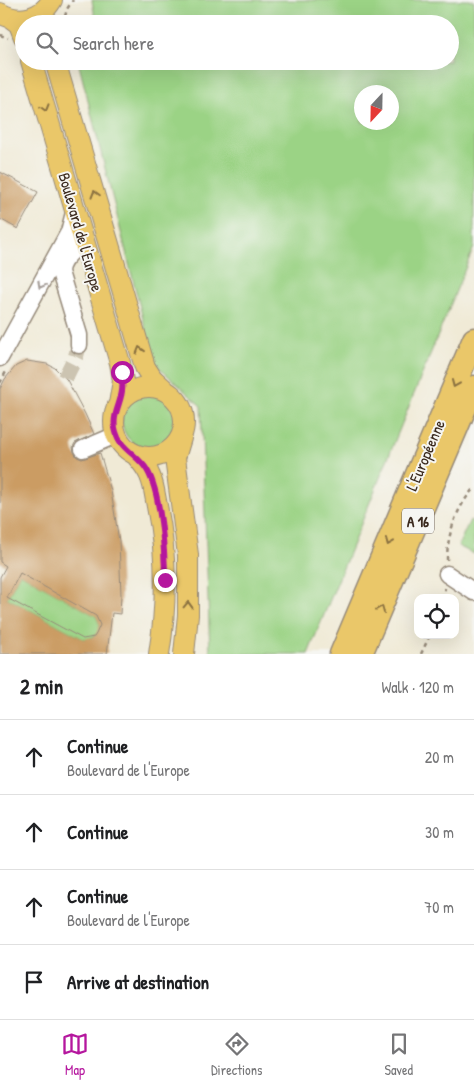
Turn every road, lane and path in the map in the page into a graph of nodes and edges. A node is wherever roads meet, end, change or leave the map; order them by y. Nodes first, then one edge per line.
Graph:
1 (73, 0) edge
2 (51, 1) edge
3 (37, 15) edge
4 (47, 15) edge
5 (65, 15) edge
6 (34, 70) edge
7 (58, 70) edge
8 (75, 209) junction
9 (81, 231) junction
10 (474, 339) edge
11 (79, 345) tunnel mouth
12 (0, 358) edge
13 (474, 387) edge
14 (165, 390) junction
15 (119, 404) junction
16 (474, 406) edge
17 (116, 435) junction
18 (181, 438) junction
19 (83, 449) dead end
20 (135, 454) junction
21 (474, 488) edge
22 (413, 533) junction
23 (447, 574) junction
24 (474, 592) edge
25 (444, 594) edge
26 (428, 639) edge
27 (160, 654) edge
28 (184, 654) edge
29 (341, 654) edge
30 (362, 654) edge
31 (421, 654) edge

1 - 5 path
2 - 3 main road
2 - 4 main road
6 -> 8 main road, Boulevard de l'Europe
14 -> 7 main road, Boulevard de l'Europe
8 - 9 main road, Boulevard de l'Europe
8 -> 12 street
9 - 11 street
9 - 15 main road, Boulevard de l'Europe
10 -> 29 highway, L'Européenne / A 16
13 - 22 highway, L'Européenne / A 16
14 - 15 main road
14 - 18 main road
15 - 17 main road
16 - 22 highway
17 - 19 street
17 - 20 main road
18 - 20 main road
28 -> 18 main road
20 - 27 main road
21 - 23 path
30 -> 22 highway, L'Européenne / A 16
23 - 24 street
23 - 25 path
26 - 31 path

